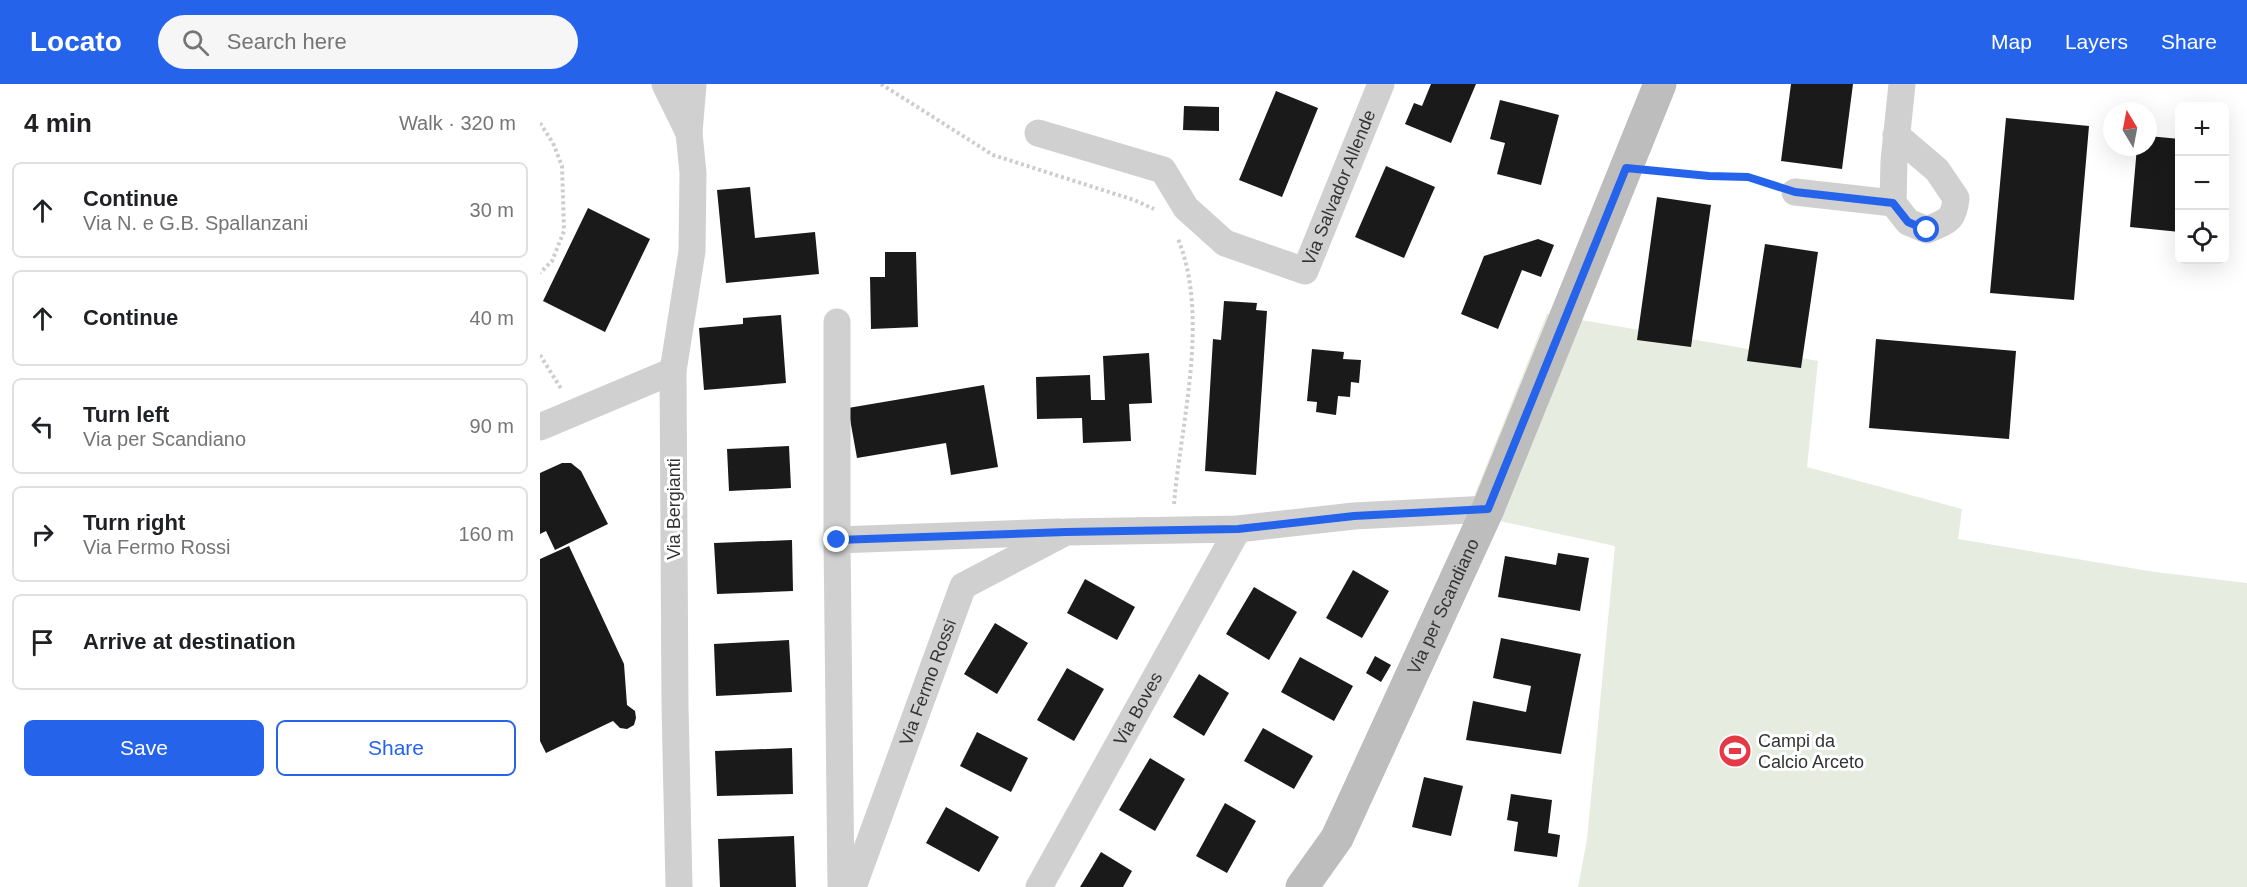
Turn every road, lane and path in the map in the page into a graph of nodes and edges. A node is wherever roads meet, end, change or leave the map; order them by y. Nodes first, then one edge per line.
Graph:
1 (665, 84) edge
2 (693, 84) edge
3 (881, 84) edge
4 (1381, 84) edge
5 (1660, 84) edge
6 (1902, 84) edge
7 (540, 123) edge
8 (688, 133) junction
9 (1038, 133) dead end
10 (1896, 135) junction
11 (1626, 168) junction
12 (1795, 192) joint
13 (1893, 203) junction
14 (1155, 209) dead end
15 (1177, 234) dead end
16 (540, 273) edge
17 (837, 322) dead end
18 (540, 355) edge
19 (673, 371) junction
20 (576, 412) junction
21 (540, 427) edge
22 (1488, 509) junction
23 (1238, 529) junction
24 (1171, 530) junction
25 (1066, 532) junction
26 (837, 540) junction
27 (679, 887) edge
28 (841, 887) edge
29 (853, 887) edge
30 (1040, 887) edge
31 (1302, 887) edge

1 - 8 street, Via Bergianti
2 - 8 street, Via Bergianti
3 - 14 path
4 - 9 street, Via Salvador Allende
5 - 11 street, Via per Scandiano
6 - 10 street
7 - 16 path
8 - 19 street, Via Bergianti
10 - 13 street
10 - 13 street
11 - 12 path
11 - 22 street, Via per Scandiano
12 - 13 street
15 - 24 path
17 - 26 street
18 - 20 path
19 - 20 street
19 - 27 street, Via Bergianti
20 - 21 street
22 - 23 street, Via Fermo Rossi
22 - 31 street, Via per Scandiano
23 - 24 street, Via Fermo Rossi
23 - 30 street, Via Boves
24 - 25 street, Via Fermo Rossi
25 - 26 street, Via Fermo Rossi
25 - 29 street, Via Fermo Rossi
26 - 28 street

